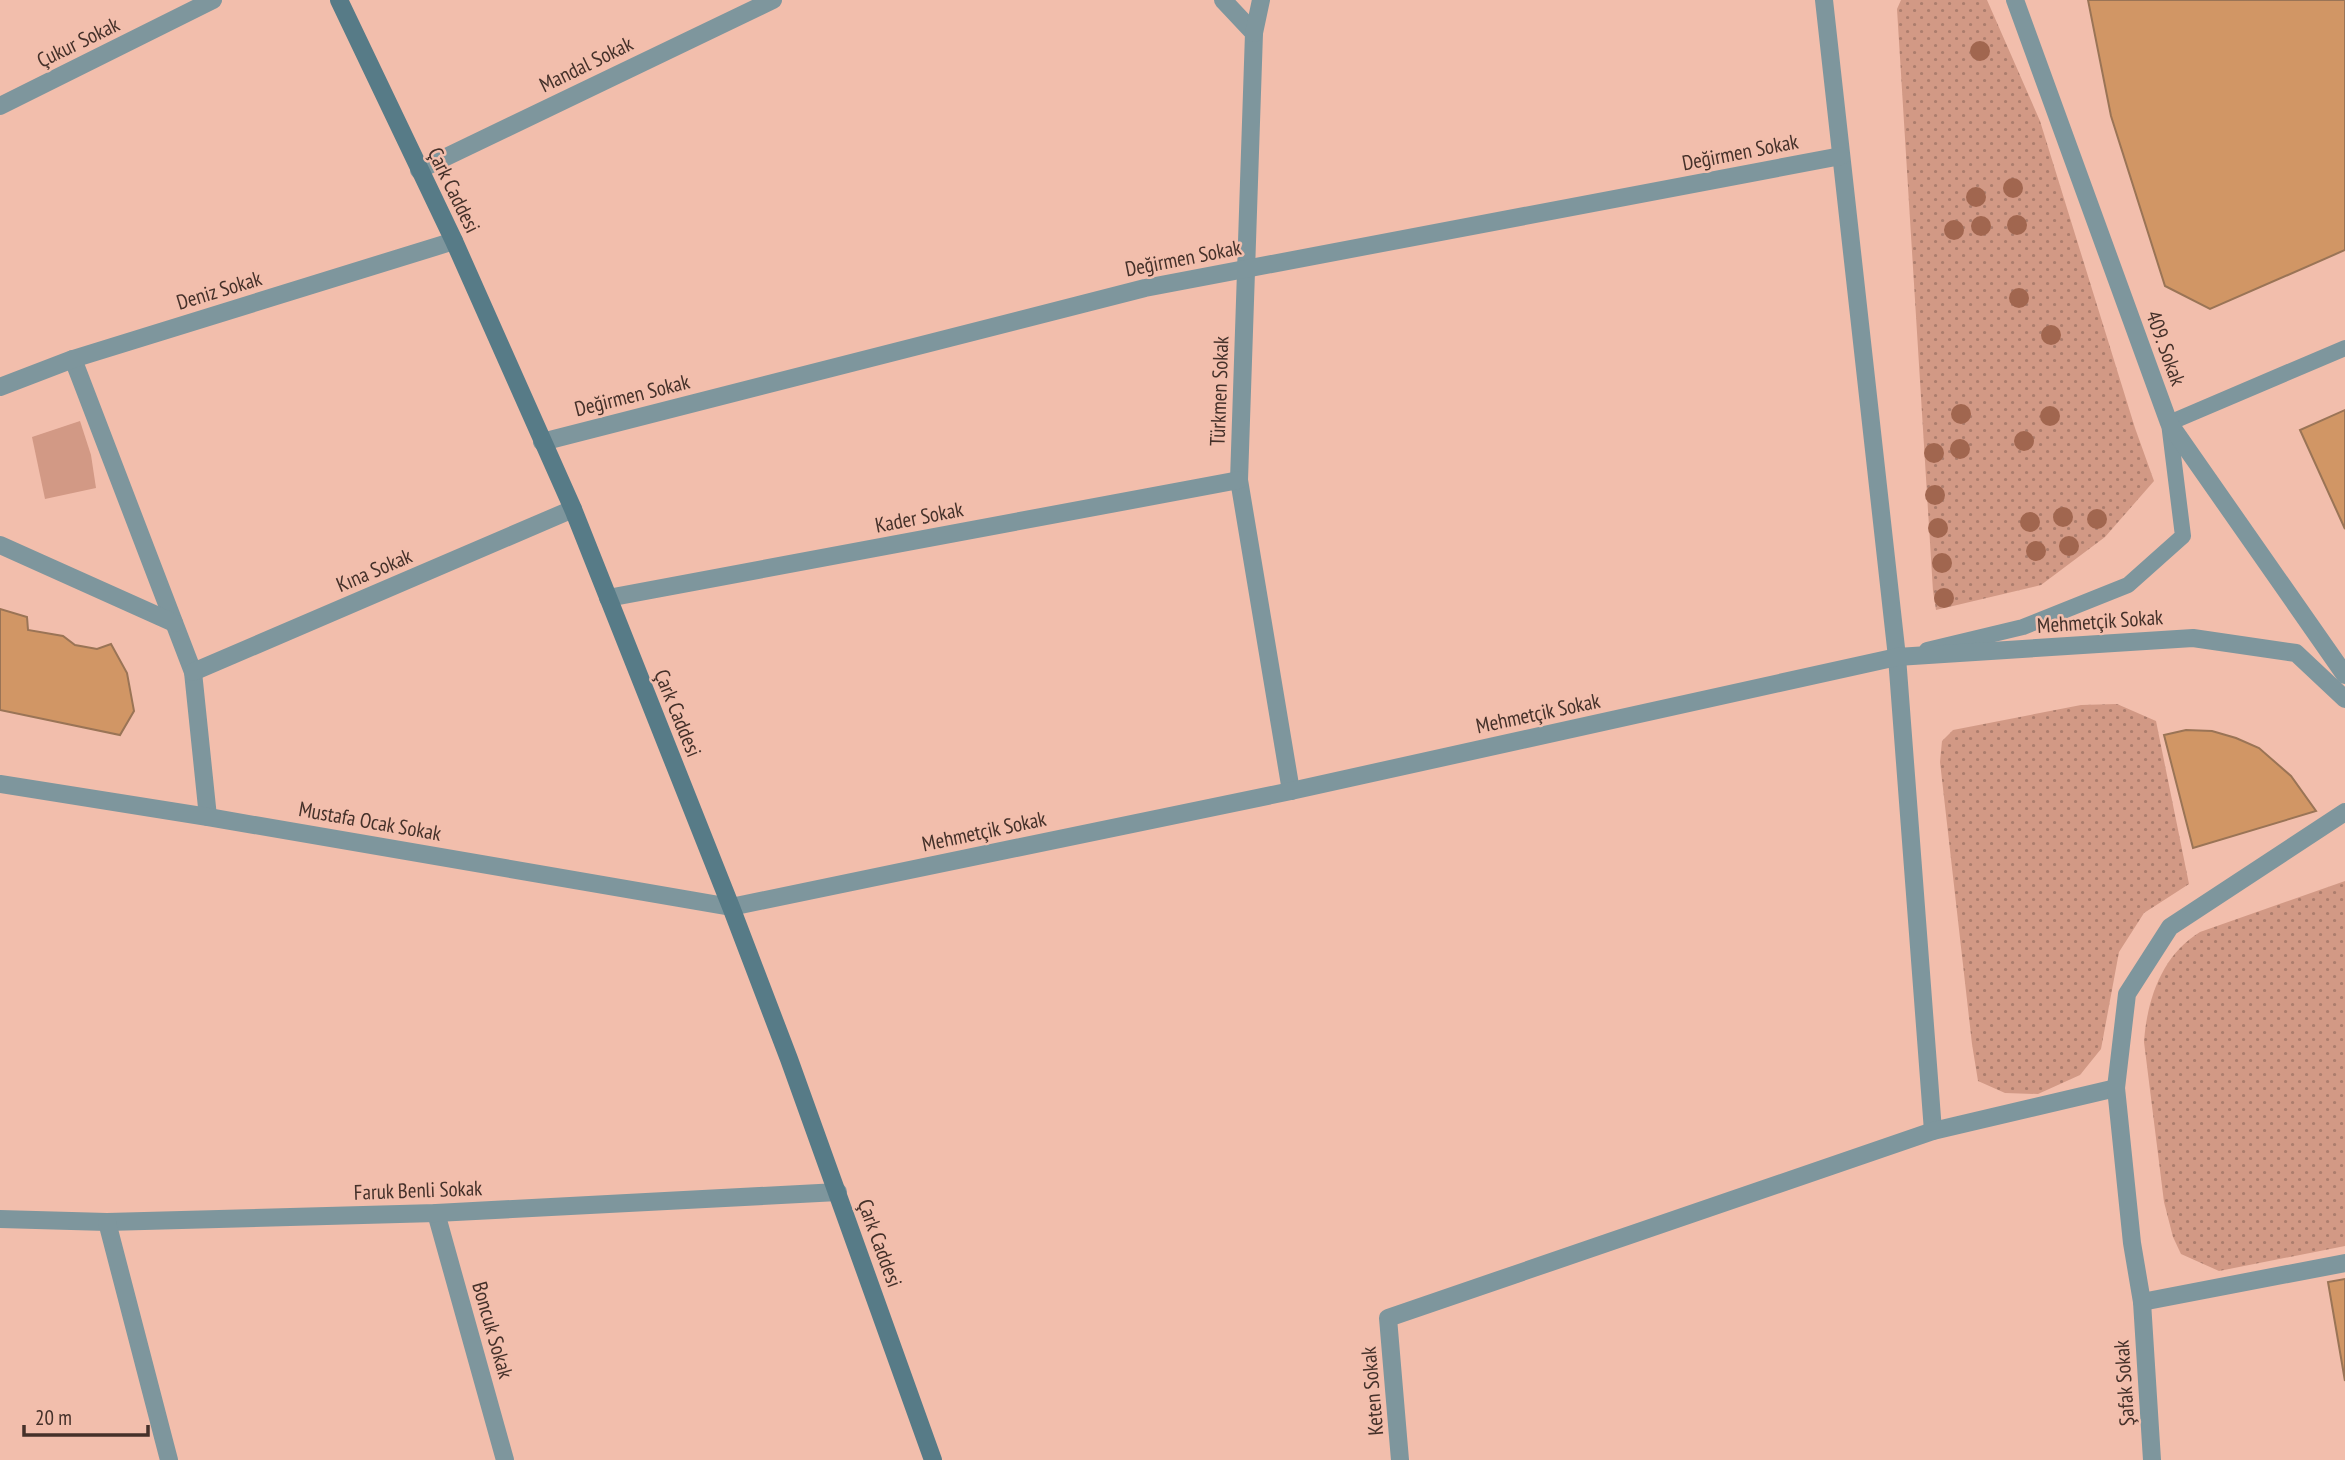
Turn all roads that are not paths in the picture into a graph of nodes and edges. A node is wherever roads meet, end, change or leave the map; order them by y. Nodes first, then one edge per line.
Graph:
1 (214, 0) edge
2 (338, 0) edge
3 (773, 0) edge
4 (1223, 0) edge
5 (1261, 0) edge
6 (1824, 0) edge
7 (2015, 0) edge
8 (1254, 33) junction
9 (0, 106) edge
10 (1841, 156) junction
11 (419, 170) junction
12 (454, 241) junction
13 (1245, 269) junction
14 (2345, 348) edge
15 (73, 359) junction
16 (0, 387) edge
17 (2169, 423) junction
18 (542, 442) junction
19 (1239, 480) junction
20 (573, 509) junction
21 (0, 545) edge
22 (608, 598) junction
23 (174, 623) junction
24 (1897, 657) junction
25 (193, 672) junction
26 (2345, 675) edge
27 (2345, 699) edge
28 (0, 784) edge
29 (1291, 791) junction
30 (2345, 812) edge
31 (208, 817) junction
32 (731, 907) junction
33 (2116, 1088) junction
34 (1933, 1131) junction
35 (838, 1192) junction
36 (436, 1213) junction
37 (0, 1219) edge
38 (107, 1222) junction
39 (2345, 1264) edge
40 (2142, 1302) junction
41 (169, 1460) edge
42 (505, 1460) edge
43 (933, 1460) edge
44 (1400, 1460) edge
45 (2152, 1460) edge

1 - 9 street, Çukur Sokak
2 - 11 main road, Çark Caddesi
3 - 11 street, Mandal Sokak
4 - 8 street
5 - 8 street
6 - 10 street
7 - 17 street, 409. Sokak
8 - 13 street, Türkmen Sokak
10 - 13 street, Değirmen Sokak
10 - 24 street
11 - 12 main road, Çark Caddesi
12 - 15 street, Deniz Sokak
12 - 18 main road, Çark Caddesi
13 - 18 street, Değirmen Sokak
13 - 19 street, Türkmen Sokak
14 - 17 lane
15 - 16 street, Deniz Sokak
15 - 23 street
17 - 24 lane
17 - 26 street, 409. Sokak
18 - 20 main road, Çark Caddesi
19 - 22 street, Kader Sokak
19 - 29 street, Türkmen Sokak
20 - 22 main road, Çark Caddesi
20 - 25 street, Kına Sokak
21 - 23 street
22 - 32 main road, Çark Caddesi
23 - 25 street
24 - 27 street, Mehmetçik Sokak
24 - 29 street, Mehmetçik Sokak
24 - 34 street
25 - 31 street
28 - 31 street, Mustafa Ocak Sokak
29 - 32 street, Mehmetçik Sokak
30 - 33 street, Şafak Sokak
31 - 32 street, Mustafa Ocak Sokak
32 - 35 main road, Çark Caddesi
33 - 34 street
33 - 40 street, Şafak Sokak
34 - 44 street, Keten Sokak
35 - 36 street, Faruk Benli Sokak
35 - 43 main road, Çark Caddesi
36 - 38 street, Faruk Benli Sokak
36 - 42 street, Boncuk Sokak
37 - 38 street, Faruk Benli Sokak
38 - 41 street
39 - 40 street
40 - 45 street, Şafak Sokak

